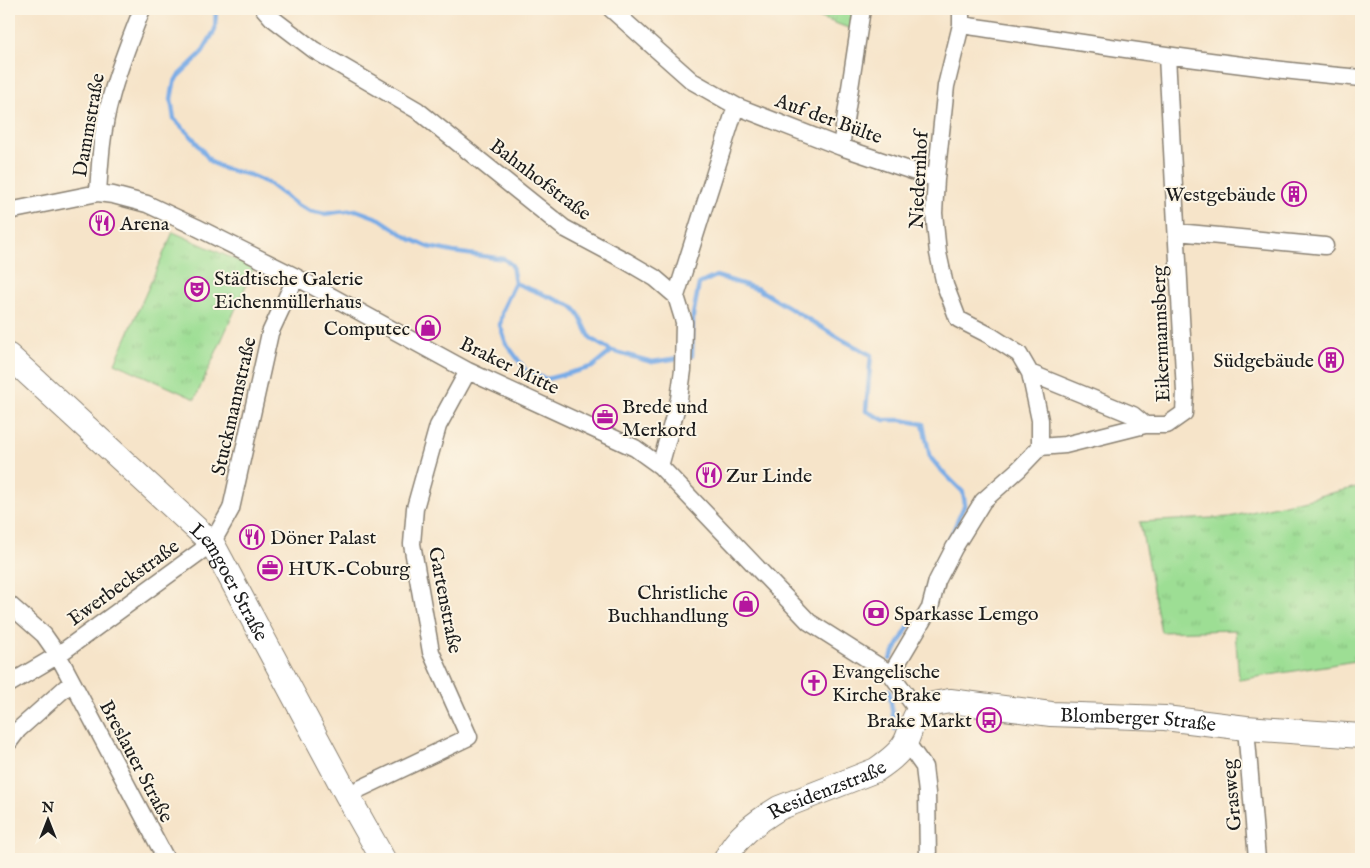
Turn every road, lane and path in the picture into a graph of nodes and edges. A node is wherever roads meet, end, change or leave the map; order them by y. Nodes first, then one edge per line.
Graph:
1 (142, 9) edge
2 (264, 9) edge
3 (611, 9) edge
4 (862, 9) edge
5 (961, 17) edge
6 (1167, 56) junction
7 (1361, 78) edge
8 (736, 106) junction
9 (842, 147) junction
10 (936, 179) junction
11 (98, 193) junction
12 (9, 211) edge
13 (1177, 232) junction
14 (1325, 246) dead end
15 (296, 278) junction
16 (676, 296) junction
17 (9, 356) edge
18 (468, 371) junction
19 (1030, 373) junction
20 (1145, 425) junction
21 (1040, 447) junction
22 (660, 466) junction
23 (212, 543) junction
24 (9, 604) edge
25 (58, 655) junction
26 (891, 674) junction
27 (72, 682) junction
28 (9, 684) edge
29 (918, 711) junction
30 (1246, 728) junction
31 (1361, 736) edge
32 (9, 742) edge
33 (905, 744) junction
34 (347, 795) junction
35 (166, 859) edge
36 (382, 859) edge
37 (726, 859) edge
38 (928, 859) edge
39 (1257, 859) edge

1 - 11 street, Dammstraße
2 - 16 street, Bahnhofstraße
3 - 8 street, Auf der Bülte
4 - 9 street
5 - 6 street
5 - 10 street, Niedernhof
6 - 7 street
6 - 13 street, Eikermannsberg
8 - 9 street, Auf der Bülte
8 - 16 street
9 - 10 street, Auf der Bülte
10 - 19 street, Niedernhof
11 - 12 street, Braker Mitte
11 - 15 street, Braker Mitte
13 - 14 street
13 - 20 street, Eikermannsberg
15 - 18 street, Braker Mitte
15 - 23 street, Stuckmannstraße
16 - 22 street
17 - 23 street, Lemgoer Straße
18 - 22 street, Braker Mitte
18 - 34 street, Gartenstraße
19 - 20 street
19 - 21 street, Niedernhof
20 - 21 street
21 - 26 street
22 - 26 street, Braker Mitte
23 - 25 street, Ewerbeckstraße
23 - 34 street, Lemgoer Straße
24 - 25 street
25 - 27 street
25 - 28 street, Ewerbeckstraße
26 - 29 street, Braker Mitte
27 - 32 street
27 - 35 street, Breslauer Straße
29 - 30 street, Blomberger Straße
29 - 33 street, Residenzstraße
30 - 31 street, Blomberger Straße
30 - 39 street, Grasweg
33 - 37 street, Residenzstraße
33 - 38 street
34 - 36 street, Lemgoer Straße

